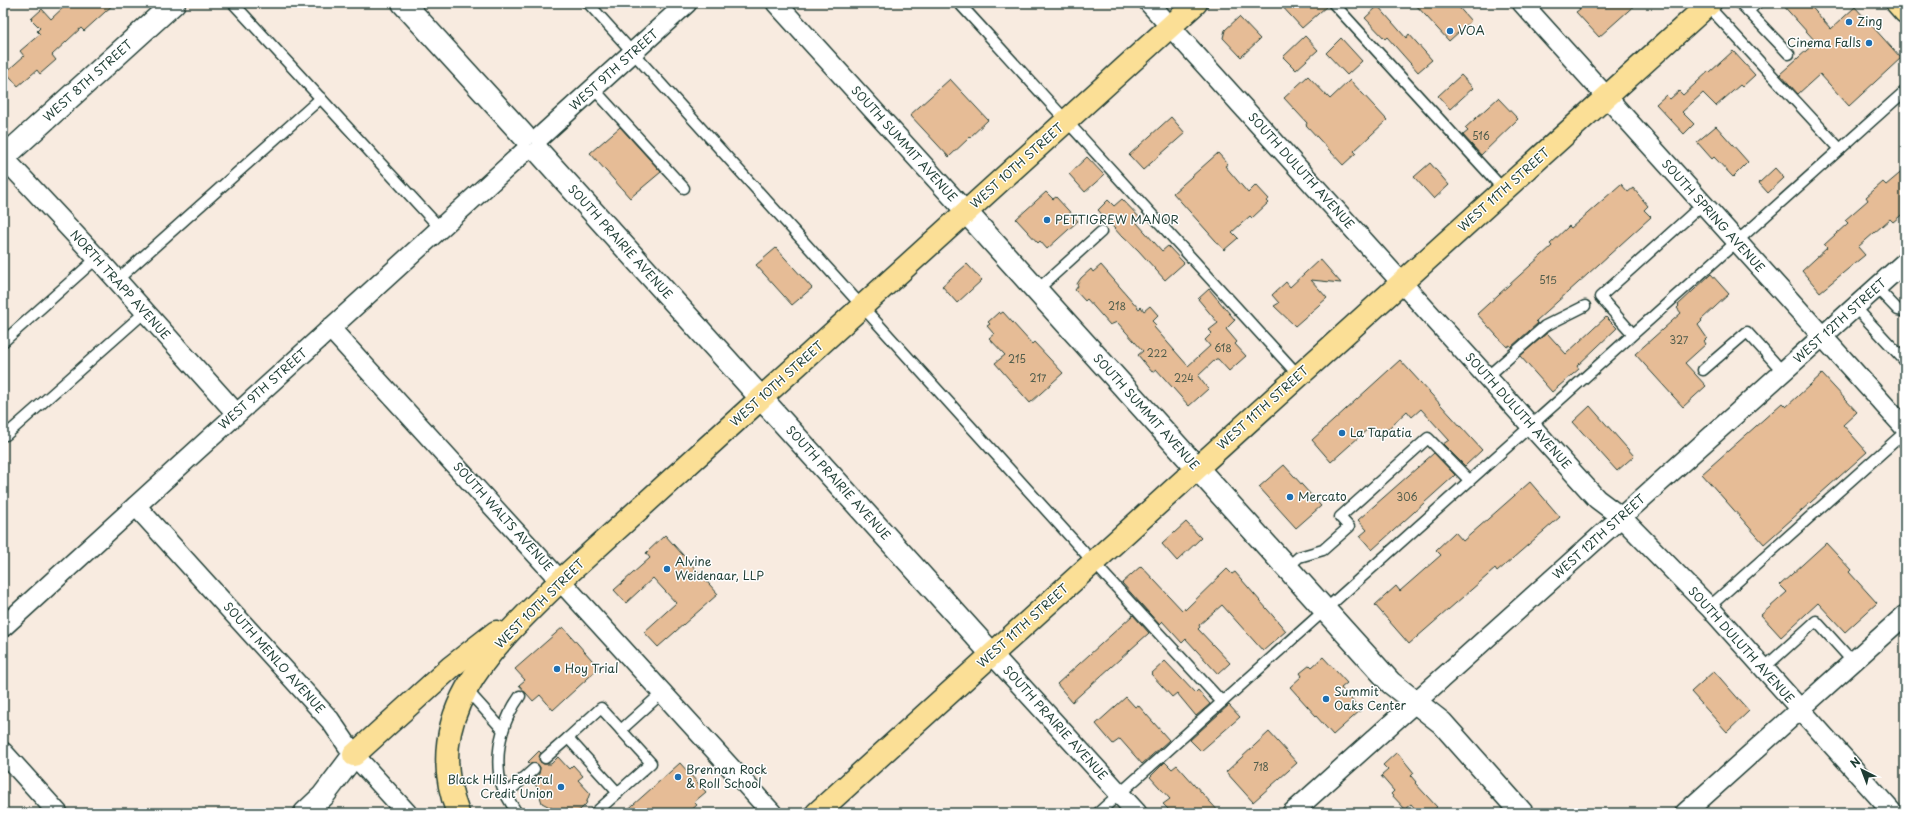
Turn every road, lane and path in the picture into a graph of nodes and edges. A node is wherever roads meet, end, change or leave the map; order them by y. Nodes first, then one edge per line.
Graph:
1 (174, 3) edge
2 (233, 3) edge
3 (403, 3) edge
4 (588, 3) edge
5 (687, 3) edge
6 (776, 3) edge
7 (959, 3) edge
8 (1149, 3) edge
9 (1196, 3) edge
10 (1333, 3) edge
11 (1522, 3) edge
12 (1740, 3) edge
13 (1757, 3) edge
14 (1897, 3) edge
15 (1708, 4) edge
16 (1748, 11) junction
17 (1905, 12) edge
18 (1170, 26) junction
19 (633, 53) junction
20 (1788, 54) dead end
21 (594, 88) junction
22 (1905, 91) edge
23 (321, 98) junction
24 (1607, 98) junction
25 (1066, 121) junction
26 (532, 144) junction
27 (1840, 149) junction
28 (3, 158) edge
29 (684, 188) dead end
30 (1504, 190) junction
31 (1703, 204) junction
32 (966, 212) junction
33 (440, 228) junction
34 (1100, 232) dead end
35 (1736, 241) junction
36 (97, 258) junction
37 (1905, 262) edge
38 (117, 280) junction
39 (1401, 282) junction
40 (1876, 287) junction
41 (1036, 290) junction
42 (863, 306) junction
43 (1586, 306) dead end
44 (1855, 307) junction
45 (1905, 311) edge
46 (145, 312) junction
47 (330, 328) junction
48 (1632, 333) junction
49 (1822, 337) junction
50 (3, 342) edge
51 (1905, 361) edge
52 (1703, 370) dead end
53 (1783, 372) junction
54 (1299, 376) junction
55 (1487, 377) junction
56 (762, 398) junction
57 (236, 413) junction
58 (1530, 425) junction
59 (1905, 428) edge
60 (1905, 432) edge
61 (6, 435) dead end
62 (1197, 468) junction
63 (1469, 480) junction
64 (136, 506) junction
65 (1621, 517) junction
66 (1093, 562) junction
67 (1287, 568) junction
68 (561, 580) junction
69 (1709, 607) junction
70 (1324, 609) junction
71 (1905, 615) edge
72 (3, 626) edge
73 (992, 654) junction
74 (1853, 662) junction
75 (1763, 669) junction
76 (466, 689) junction
77 (663, 692) junction
78 (520, 696) dead end
79 (1222, 702) junction
80 (1415, 702) junction
81 (1799, 710) junction
82 (503, 730) junction
83 (621, 730) junction
84 (568, 738) junction
85 (3, 752) edge
86 (354, 755) junction
87 (545, 758) dead end
88 (534, 769) dead end
89 (618, 793) junction
90 (506, 794) junction
91 (1119, 794) junction
92 (58, 813) edge
93 (304, 813) edge
94 (407, 813) edge
95 (458, 813) edge
96 (517, 813) edge
97 (595, 813) edge
98 (772, 813) edge
99 (817, 813) edge
100 (1098, 813) edge
101 (1136, 813) edge
102 (1292, 813) edge
103 (1522, 813) edge
104 (1685, 813) edge
105 (1892, 813) edge

1 - 28 street, WEST 8TH STREET
2 - 23 lane
3 - 26 street, SOUTH PRAIRIE AVENUE
4 - 19 lane
5 - 19 street, WEST 9TH STREET
6 - 32 street, SOUTH SUMMIT AVENUE
7 - 25 lane
8 - 18 street, SOUTH DULUTH AVENUE
9 - 18 main road, WEST 10TH STREET
10 - 30 lane
11 - 24 street, SOUTH SPRING AVENUE
12 - 16 lane
13 - 16 lane
14 - 17 main road
15 - 24 main road, WEST 11TH STREET
15 - 27 lane
16 - 20 lane
18 - 25 main road, WEST 10TH STREET
18 - 39 street, SOUTH DULUTH AVENUE
19 - 21 street, WEST 9TH STREET
19 - 42 lane
21 - 26 street, WEST 9TH STREET
21 - 29 lane
22 - 27 lane
23 - 33 lane
23 - 38 lane
24 - 30 main road, WEST 11TH STREET
24 - 31 street, SOUTH SPRING AVENUE
25 - 32 main road, WEST 10TH STREET
25 - 54 lane
26 - 33 street, WEST 9TH STREET
26 - 56 street, SOUTH PRAIRIE AVENUE
27 - 35 lane
28 - 36 street, NORTH TRAPP AVENUE
30 - 39 main road, WEST 11TH STREET
31 - 35 street, SOUTH SPRING AVENUE
31 - 48 lane
32 - 41 street, SOUTH SUMMIT AVENUE
32 - 42 main road, WEST 10TH STREET
33 - 47 street, WEST 9TH STREET
34 - 41 lane
35 - 48 lane
35 - 49 street, SOUTH SPRING AVENUE
36 - 38 street, NORTH TRAPP AVENUE
36 - 50 lane
37 - 40 street, WEST 12TH STREET
38 - 46 street, NORTH TRAPP AVENUE
39 - 54 main road, WEST 11TH STREET
39 - 55 street, SOUTH DULUTH AVENUE
40 - 44 street, WEST 12TH STREET
40 - 45 lane
41 - 62 street, SOUTH SUMMIT AVENUE
42 - 56 main road, WEST 10TH STREET
42 - 66 lane
43 - 55 lane
44 - 49 street, WEST 12TH STREET
44 - 51 lane
46 - 57 street, NORTH TRAPP AVENUE
46 - 61 lane
47 - 57 street, WEST 9TH STREET
47 - 68 street, SOUTH WALTS AVENUE
48 - 58 lane
49 - 53 street, WEST 12TH STREET
49 - 59 street, SOUTH SPRING AVENUE
52 - 53 lane
53 - 65 street, WEST 12TH STREET
54 - 62 main road, WEST 11TH STREET
55 - 58 street, SOUTH DULUTH AVENUE
56 - 68 main road, WEST 10TH STREET
56 - 73 street, SOUTH PRAIRIE AVENUE
57 - 64 street, WEST 9TH STREET
58 - 63 lane
58 - 65 street, SOUTH DULUTH AVENUE
60 - 69 lane
62 - 66 main road, WEST 11TH STREET
62 - 67 street, SOUTH SUMMIT AVENUE
63 - 67 lane
63 - 70 lane
64 - 72 street, WEST 9TH STREET
64 - 86 street, SOUTH MENLO AVENUE
65 - 69 street, SOUTH DULUTH AVENUE
65 - 80 street, WEST 12TH STREET
66 - 73 main road, WEST 11TH STREET
66 - 79 lane
67 - 70 street, SOUTH SUMMIT AVENUE
68 - 76 main road, WEST 10TH STREET
68 - 77 street, SOUTH WALTS AVENUE
68 - 86 main road
69 - 75 street, SOUTH DULUTH AVENUE
70 - 79 lane
70 - 80 street, SOUTH SUMMIT AVENUE
71 - 74 street
73 - 91 street, SOUTH PRAIRIE AVENUE
73 - 99 main road, WEST 11TH STREET
74 - 75 lane
74 - 81 street
75 - 81 street, SOUTH DULUTH AVENUE
76 - 82 lane
76 - 95 main road, WEST 10TH STREET
77 - 83 lane
77 - 98 street, SOUTH WALTS AVENUE
78 - 82 lane
79 - 91 lane
80 - 102 street, WEST 12TH STREET
80 - 103 street, SOUTH SUMMIT AVENUE
81 - 104 street
81 - 105 street, SOUTH DULUTH AVENUE
82 - 90 lane
83 - 84 lane
83 - 89 lane
84 - 87 lane
84 - 89 lane
85 - 92 street
86 - 93 street
86 - 94 street, SOUTH MENLO AVENUE
88 - 90 lane
89 - 97 lane
90 - 96 lane
91 - 100 lane
91 - 101 street, SOUTH PRAIRIE AVENUE

